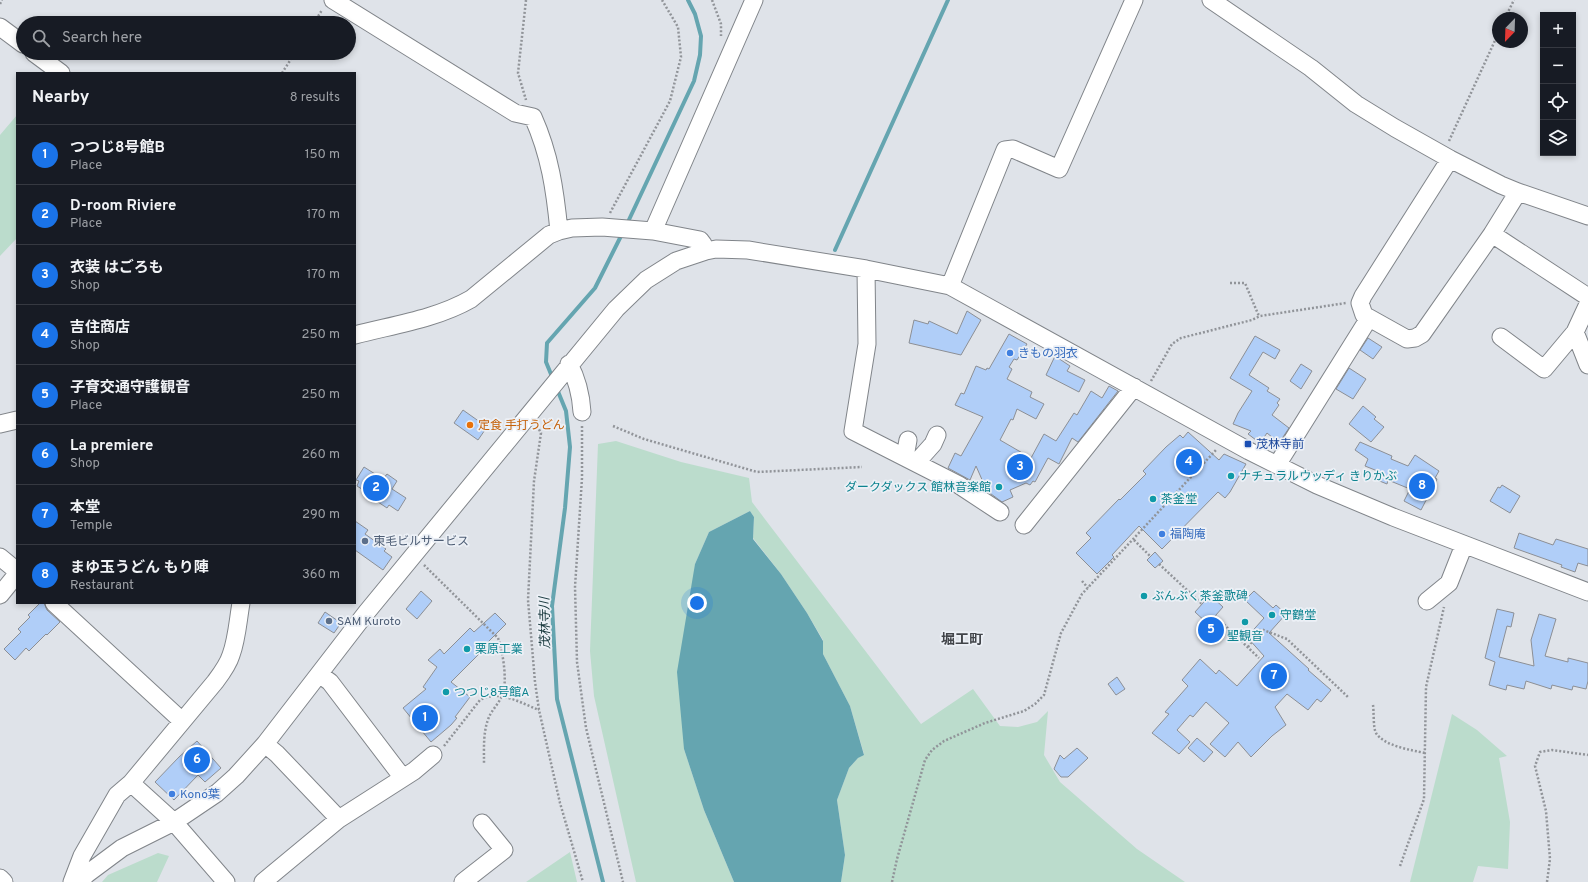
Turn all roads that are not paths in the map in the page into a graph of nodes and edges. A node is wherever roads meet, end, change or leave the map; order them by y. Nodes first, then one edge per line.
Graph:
1 (754, 0) edge
2 (1134, 0) edge
3 (1211, 0) edge
4 (329, 3) edge
5 (351, 16) edge
6 (356, 19) edge
7 (0, 27) edge
8 (16, 39) edge
9 (43, 60) edge
10 (60, 72) edge
11 (1446, 157) junction
12 (1518, 192) junction
13 (1588, 216) edge
14 (649, 230) junction
15 (559, 231) junction
16 (1492, 234) junction
17 (706, 251) junction
18 (866, 269) junction
19 (950, 286) junction
20 (1588, 297) edge
21 (1588, 304) edge
22 (1369, 318) junction
23 (1575, 332) junction
24 (356, 335) edge
25 (1501, 337) dead end
26 (569, 364) junction
27 (1588, 365) edge
28 (1141, 387) junction
29 (582, 412) road end
30 (16, 420) edge
31 (0, 424) edge
32 (937, 434) dead end
33 (908, 440) dead end
34 (911, 460) junction
35 (1276, 465) junction
36 (1000, 512) dead end
37 (1024, 525) dead end
38 (1464, 545) junction
39 (0, 557) edge
40 (16, 569) edge
41 (16, 575) edge
42 (1588, 592) edge
43 (0, 595) edge
44 (1427, 601) dead end
45 (55, 604) edge
46 (241, 604) edge
47 (319, 674) junction
48 (182, 721) junction
49 (265, 744) junction
50 (433, 755) road end
51 (403, 778) junction
52 (131, 783) junction
53 (339, 819) junction
54 (174, 822) junction
55 (482, 822) dead end
56 (0, 878) edge
57 (4, 882) edge
58 (72, 882) edge
59 (79, 882) edge
60 (226, 882) edge
61 (263, 882) edge
62 (464, 882) edge

1 - 14 street
2 - 19 street
3 - 11 street
4 - 5 street
6 - 15 street
7 - 8 street
9 - 10 street
11 - 12 street
11 - 22 street
12 - 13 street
12 - 16 street
14 - 15 street
14 - 17 street
15 - 24 street
16 - 20 street
16 - 22 street
17 - 18 street
17 - 26 street
18 - 19 street
18 - 34 street
19 - 28 street
21 - 23 street
22 - 35 street
23 - 25 street
23 - 27 street
26 - 29 street
26 - 47 street
28 - 35 street
28 - 37 street
30 - 31 street
32 - 34 street
33 - 34 street
34 - 36 street
35 - 38 street
38 - 42 street
38 - 44 street
39 - 40 street
41 - 43 street
45 - 48 street
46 - 48 street
47 - 49 street
47 - 51 street
48 - 52 street
49 - 53 street
49 - 54 street
50 - 51 street
51 - 53 street
52 - 54 street
52 - 58 street
53 - 61 street
54 - 59 street
54 - 60 street
55 - 62 street
56 - 57 street

